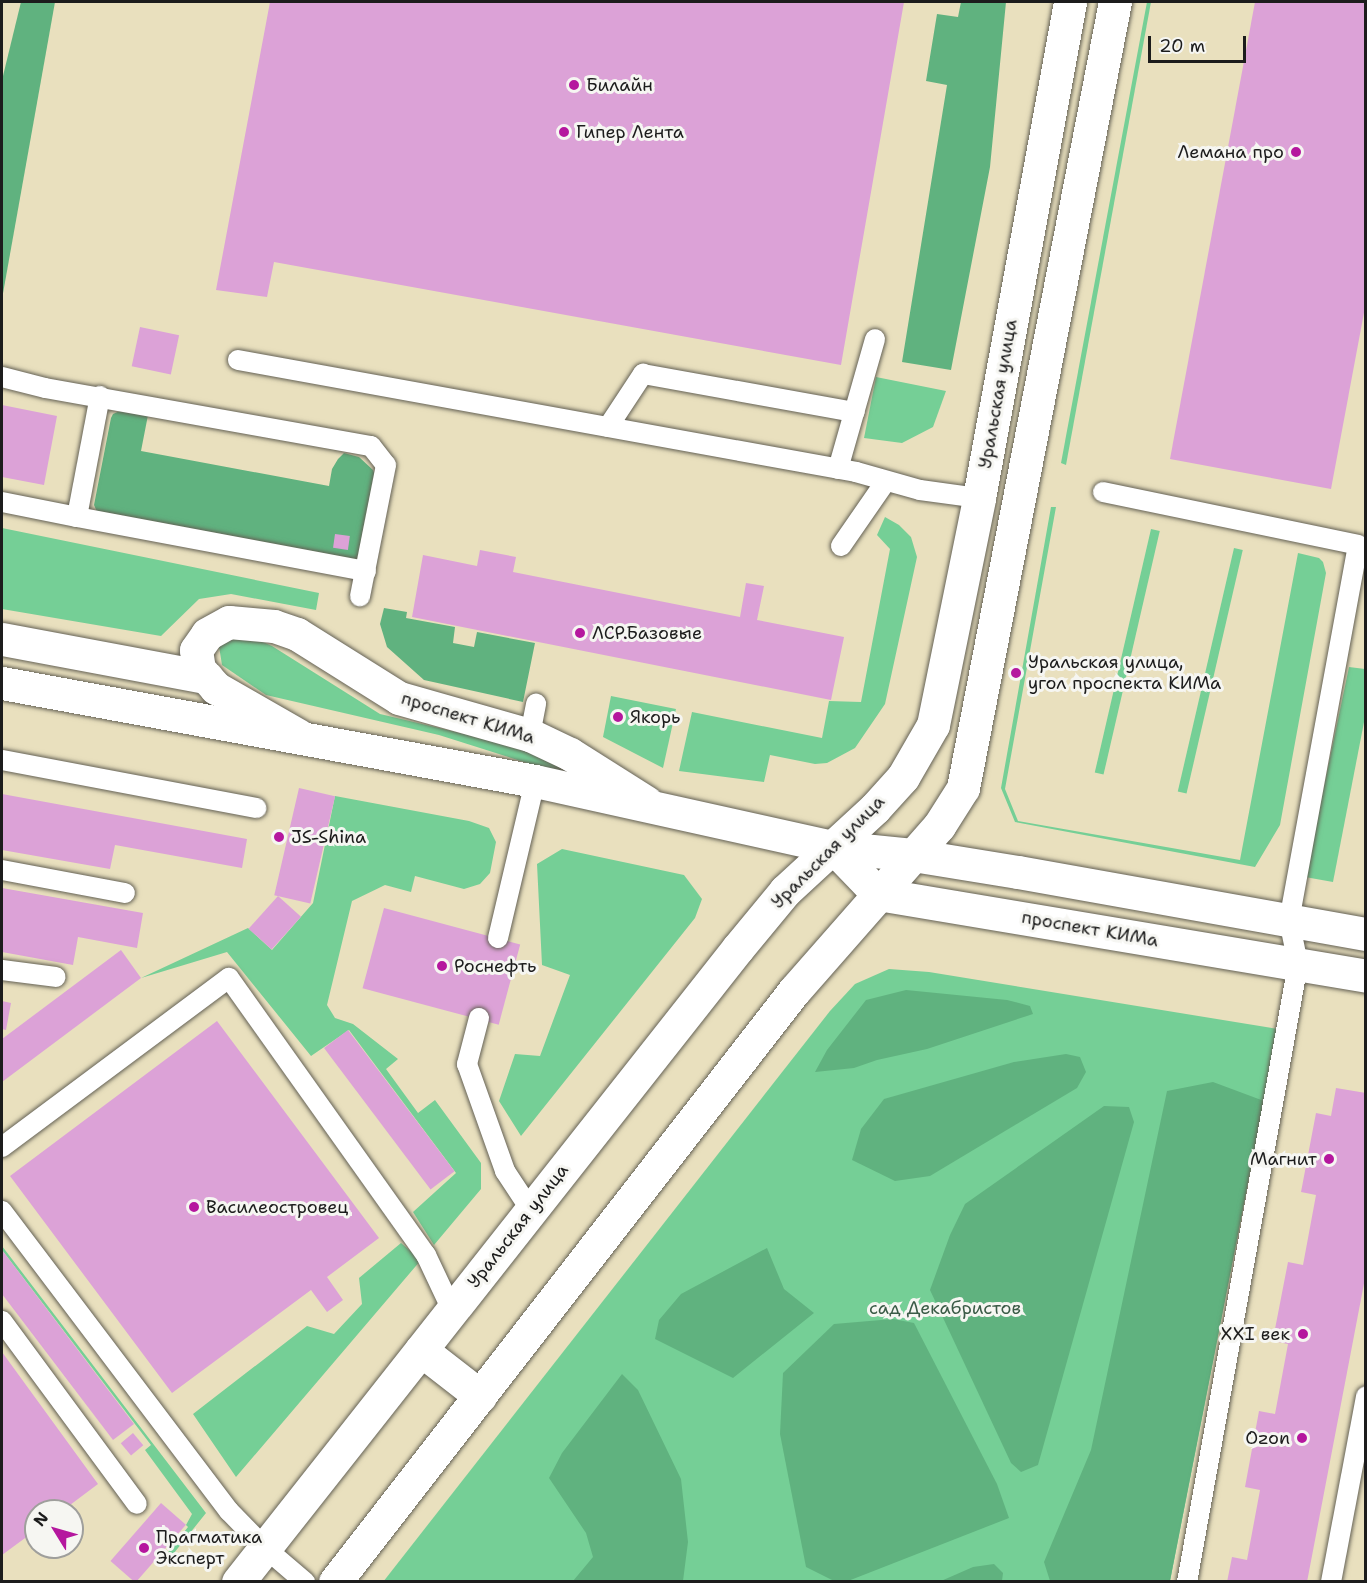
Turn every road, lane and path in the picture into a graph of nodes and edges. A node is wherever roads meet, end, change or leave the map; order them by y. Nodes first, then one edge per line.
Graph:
1 (1070, 2) edge
2 (1115, 2) edge
3 (875, 339) dead end
4 (238, 360) dead end
5 (2, 377) edge
6 (100, 396) junction
7 (855, 412) junction
8 (608, 427) junction
9 (838, 469) junction
10 (886, 481) junction
11 (1103, 492) dead end
12 (979, 498) junction
13 (2, 502) edge
14 (77, 518) junction
15 (1362, 540) edge
16 (841, 546) dead end
17 (366, 571) junction
18 (360, 596) dead end
19 (2, 639) edge
20 (206, 677) junction
21 (2, 683) edge
22 (305, 739) junction
23 (2, 760) edge
24 (535, 781) junction
25 (650, 804) junction
26 (257, 808) dead end
27 (833, 847) junction
28 (913, 855) junction
29 (2, 870) edge
30 (125, 893) dead end
31 (878, 894) junction
32 (1289, 920) junction
33 (1365, 934) edge
34 (498, 938) dead end
35 (1298, 964) junction
36 (2, 970) edge
37 (1365, 976) edge
38 (56, 977) dead end
39 (479, 1018) dead end
40 (2, 1148) edge
41 (531, 1209) junction
42 (2, 1210) edge
43 (452, 1310) junction
44 (2, 1321) edge
45 (421, 1350) junction
46 (1365, 1395) edge
47 (480, 1396) junction
48 (137, 1503) dead end
49 (264, 1547) junction
50 (238, 1581) edge
51 (305, 1581) edge
52 (335, 1581) edge
53 (1187, 1581) edge
54 (1331, 1581) edge

1 - 12 main road, Уральская улица
2 - 28 main road
3 - 7 lane
4 - 8 lane
5 - 6 lane
6 - 14 lane
6 - 17 lane
7 - 8 lane
7 - 9 lane
8 - 9 lane
9 - 10 lane
10 - 12 lane
10 - 16 lane
11 - 15 lane
12 - 27 main road, Уральская улица
13 - 14 lane
14 - 17 lane
15 - 32 lane
17 - 18 lane
19 - 20 main road
20 - 22 main road, проспект КИМа
20 - 25 main road, проспект КИМа
21 - 22 main road, проспект КИМа
22 - 24 main road, проспект КИМа
23 - 26 lane
24 - 25 main road, проспект КИМа
24 - 34 lane
25 - 27 main road, проспект КИМа
27 - 28 main road, проспект КИМа
27 - 31 main road
27 - 41 main road, Уральская улица
28 - 31 main road
28 - 32 main road, проспект КИМа
29 - 30 lane
31 - 35 main road, проспект КИМа
31 - 47 main road
32 - 33 main road, проспект КИМа
32 - 35 lane
35 - 37 main road, проспект КИМа
35 - 53 lane
36 - 38 lane
39 - 41 lane
40 - 43 lane
41 - 43 main road, Уральская улица
42 - 49 lane
43 - 45 main road, Уральская улица
44 - 48 lane
45 - 47 main road
45 - 49 main road, Уральская улица
46 - 54 lane
47 - 52 main road
49 - 50 main road, Уральская улица
49 - 51 lane

